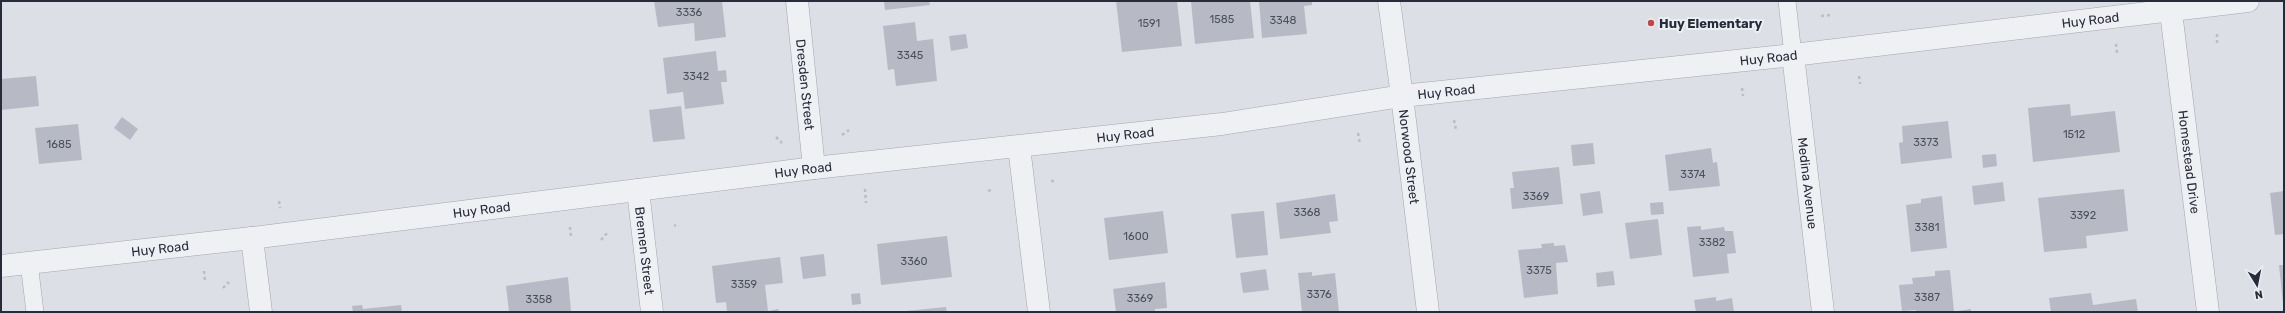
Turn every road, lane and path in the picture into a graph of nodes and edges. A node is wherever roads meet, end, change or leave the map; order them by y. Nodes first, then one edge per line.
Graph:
1 (797, 1) edge
2 (1388, 1) edge
3 (1787, 1) edge
4 (2248, 1) edge
5 (2170, 6) edge
6 (1830, 15) dead end
7 (1821, 16) dead end
8 (1757, 22) dead end
9 (1751, 24) dead end
10 (2217, 34) dead end
11 (2116, 43) dead end
12 (2217, 43) dead end
13 (2117, 53) dead end
14 (1793, 55) junction
15 (1859, 76) dead end
16 (1860, 84) dead end
17 (1741, 86) dead end
18 (1402, 96) junction
19 (1743, 96) dead end
20 (1454, 120) dead end
21 (849, 130) dead end
22 (1456, 130) dead end
23 (1358, 133) dead end
24 (842, 135) dead end
25 (776, 137) dead end
26 (782, 143) dead end
27 (1360, 144) dead end
28 (1019, 147) junction
29 (814, 168) junction
30 (1051, 181) dead end
31 (1057, 181) dead end
32 (865, 189) dead end
33 (993, 189) dead end
34 (638, 190) junction
35 (988, 191) dead end
36 (866, 203) dead end
37 (570, 227) dead end
38 (608, 232) dead end
39 (571, 237) dead end
40 (252, 238) junction
41 (601, 240) dead end
42 (29, 263) junction
43 (1, 266) edge
44 (204, 271) dead end
45 (205, 281) dead end
46 (231, 281) dead end
47 (223, 288) dead end
48 (35, 312) edge
49 (261, 312) edge
50 (652, 312) edge
51 (1039, 312) edge
52 (1428, 312) edge
53 (1823, 312) edge
54 (2208, 312) edge

1 - 29 street, Dresden Street
2 - 18 street, Norwood Street
3 - 14 lane
4 - 5 street, Huy Road
5 - 14 street, Huy Road
5 - 54 street, Homestead Drive
6 - 7 path
8 - 9 path
10 - 12 path
11 - 13 path
14 - 18 street, Huy Road
14 - 53 street, Medina Avenue
15 - 16 path
17 - 19 path
18 - 28 street, Huy Road
18 - 52 street, Norwood Street
20 - 22 path
21 - 24 path
23 - 27 path
25 - 26 path
28 - 29 street, Huy Road
28 - 51 street
29 - 34 street, Huy Road
30 - 31 path
32 - 36 path
33 - 35 path
34 - 40 street, Huy Road
34 - 50 street, Bremen Street
37 - 39 path
38 - 41 path
40 - 42 street, Huy Road
40 - 49 street
42 - 43 street, Huy Road
42 - 48 lane
44 - 45 path
46 - 47 path

